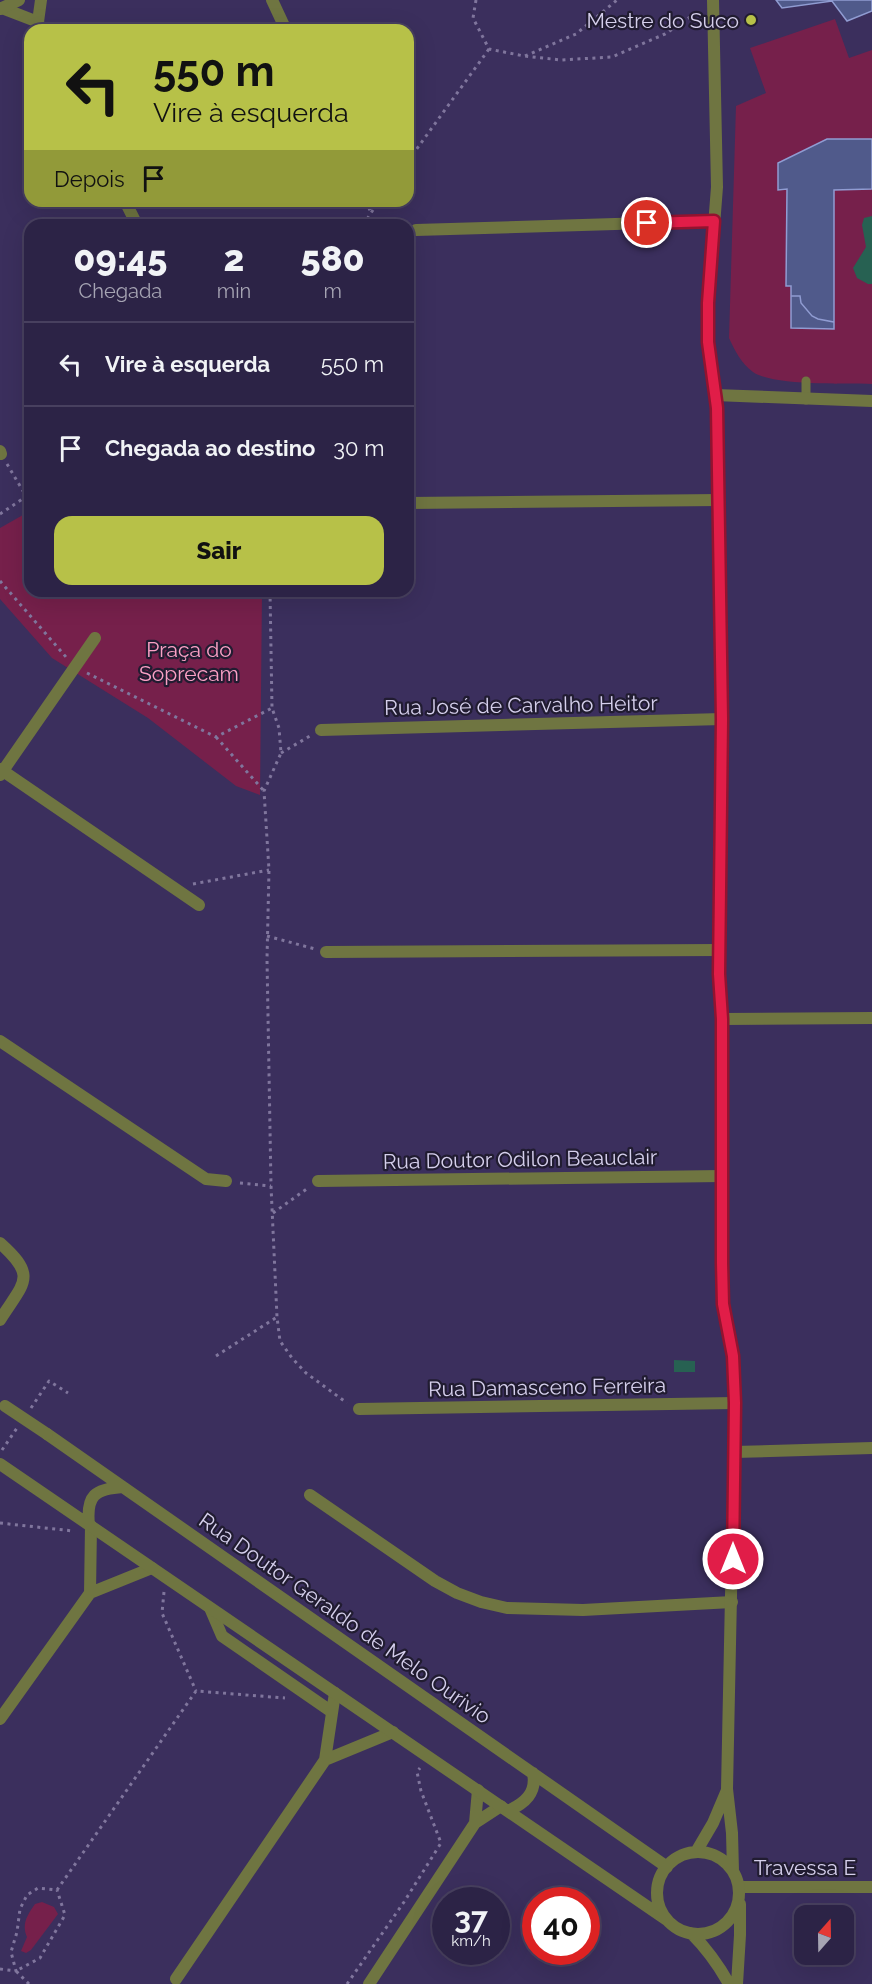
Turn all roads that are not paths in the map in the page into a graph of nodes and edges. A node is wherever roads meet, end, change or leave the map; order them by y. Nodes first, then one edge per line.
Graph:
1 (19, 0) edge
2 (41, 0) edge
3 (272, 0) edge
4 (713, 1) edge
5 (1, 9) edge
6 (35, 24) edge
7 (39, 24) edge
8 (283, 24) edge
9 (714, 221) junction
10 (416, 230) dead end
11 (806, 381) dead end
12 (715, 395) junction
13 (806, 400) junction
14 (872, 401) edge
15 (719, 500) junction
16 (414, 503) edge
17 (95, 638) dead end
18 (722, 719) junction
19 (321, 730) road end
20 (1, 772) edge
21 (199, 905) dead end
22 (719, 950) junction
23 (326, 952) road end
24 (872, 1018) edge
25 (722, 1019) junction
26 (0, 1041) edge
27 (722, 1176) junction
28 (318, 1180) road end
29 (226, 1181) road end
30 (0, 1243) edge
31 (0, 1320) edge
32 (735, 1403) junction
33 (2, 1405) edge
34 (359, 1409) road end
35 (872, 1448) edge
36 (734, 1452) junction
37 (0, 1464) edge
38 (123, 1487) junction
39 (310, 1495) dead end
40 (89, 1525) junction
41 (152, 1568) junction
42 (90, 1593) junction
43 (732, 1602) junction
44 (210, 1608) junction
45 (335, 1693) junction
46 (332, 1712) junction
47 (0, 1719) edge
48 (393, 1732) junction
49 (325, 1760) junction
50 (532, 1773) junction
51 (727, 1789) junction
52 (478, 1790) junction
53 (504, 1808) junction
54 (475, 1823) junction
55 (696, 1852) junction
56 (667, 1867) junction
57 (733, 1871) junction
58 (872, 1887) edge
59 (739, 1890) junction
60 (667, 1920) junction
61 (691, 1933) junction
62 (176, 1979) dead end
63 (369, 1984) edge
64 (729, 1984) edge
65 (736, 1984) edge

1 - 5 street
2 - 7 street
3 - 8 street
4 - 9 street
5 - 6 street
9 - 10 street
9 - 12 street
11 - 13 lane
12 - 13 street
12 - 15 street
13 - 14 street
15 - 16 street
15 - 18 street
17 - 20 street
18 - 19 street, Rua José de Carvalho Heitor
18 - 22 street
20 - 21 street
22 - 23 street
22 - 25 street
24 - 25 street
25 - 27 street
26 - 29 street
27 - 28 street, Rua Doutor Odilon Beauclair
27 - 32 street
30 - 31 street
32 - 34 street, Rua Damasceno Ferreira
32 - 36 street
33 - 38 street, Rua Doutor Geraldo de Melo Ourivio, bridge
35 - 36 street
36 - 43 street
37 - 40 street
38 - 40 street
38 - 50 street, Rua Doutor Geraldo de Melo Ourivio
39 - 43 street
40 - 41 street
40 - 42 street
41 - 42 street
41 - 44 street
42 - 47 street
43 - 51 street
44 - 45 street
44 - 46 street
45 - 46 street
45 - 48 street
46 - 49 street
48 - 49 street
48 - 52 street
49 - 62 street
50 - 53 street
50 - 56 street, Rua Doutor Geraldo de Melo Ourivio
51 - 55 street
51 - 57 street
52 - 53 street
52 - 54 street
53 - 54 street
53 - 60 street
54 - 63 street
55 - 56 street
55 - 57 street
56 - 60 street
57 - 59 street
58 - 59 street, Travessa E
59 - 61 street
59 - 65 street
60 - 61 street
61 - 64 street

